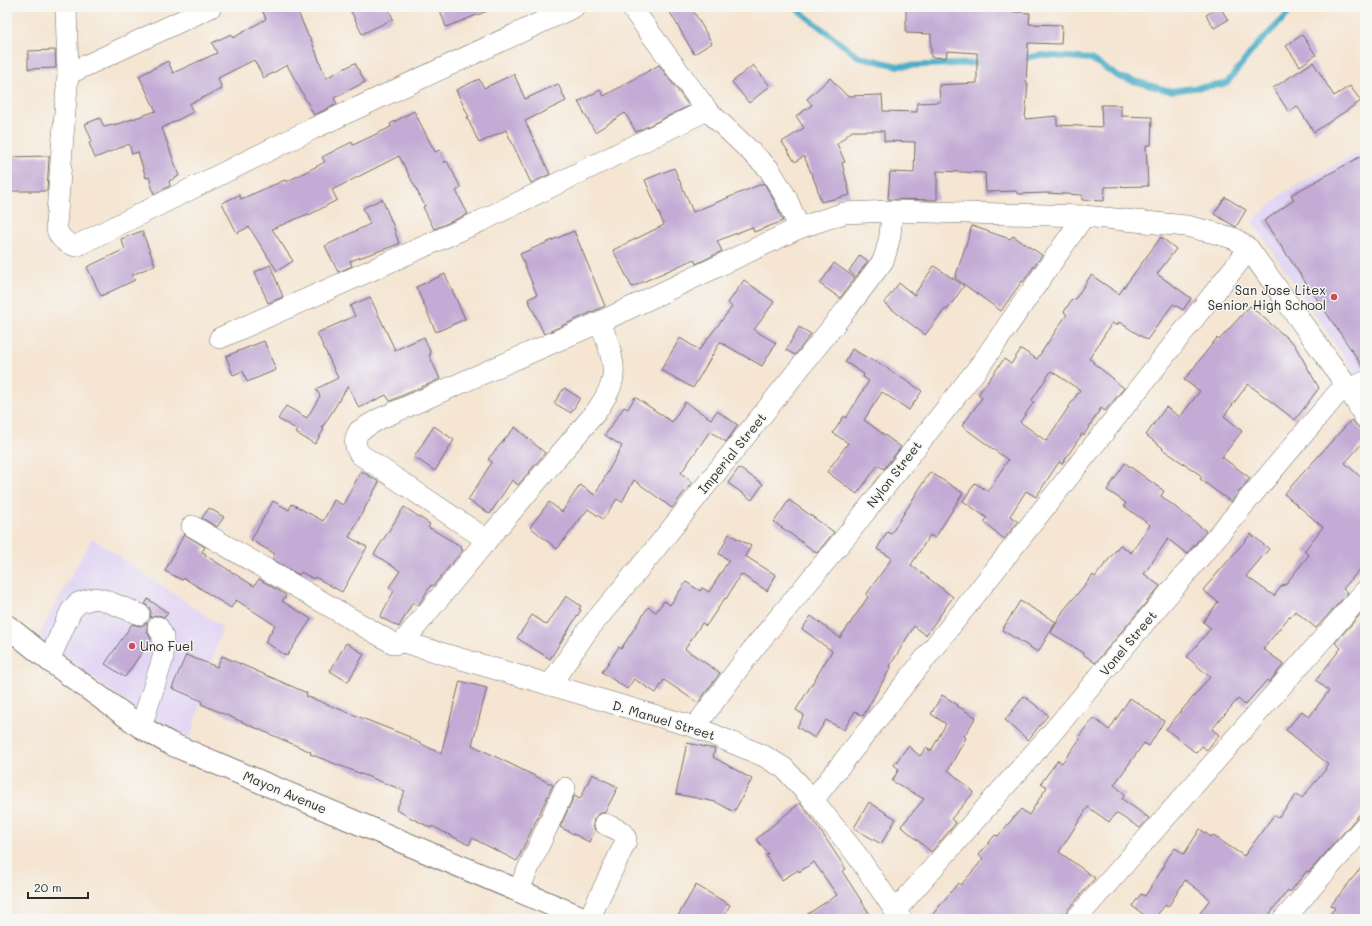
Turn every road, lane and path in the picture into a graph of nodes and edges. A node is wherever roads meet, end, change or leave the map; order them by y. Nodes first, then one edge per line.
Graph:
1 (66, 7) edge
2 (211, 7) edge
3 (574, 7) edge
4 (631, 7) edge
5 (68, 74) junction
6 (707, 110) junction
7 (892, 211) junction
8 (1084, 216) junction
9 (799, 228) junction
10 (1249, 249) junction
11 (600, 322) junction
12 (220, 338) dead end
13 (1357, 386) edge
14 (1365, 418) edge
15 (192, 526) dead end
16 (487, 540) junction
17 (1365, 591) edge
18 (138, 614) dead end
19 (7, 626) edge
20 (158, 627) dead end
21 (403, 642) junction
22 (49, 660) junction
23 (550, 685) junction
24 (141, 727) junction
25 (695, 727) junction
26 (565, 788) dead end
27 (813, 800) junction
28 (605, 824) dead end
29 (1365, 826) edge
30 (518, 891) junction
31 (898, 915) edge
32 (585, 919) edge
33 (589, 919) edge
34 (1076, 919) edge
35 (1284, 919) edge

1 - 5 street
2 - 5 street
3 - 5 street
4 - 6 street
6 - 9 street
6 - 12 street
7 - 8 street
7 - 9 street
7 - 23 street, Imperial Street
8 - 10 street
8 - 25 street, Nylon Street
9 - 11 street
10 - 13 street
10 - 27 street
11 - 16 street
11 - 16 street
13 - 14 street
13 - 31 street, Vonel Street
15 - 21 street, D. Manuel Street
16 - 21 street
17 - 34 street
18 - 22 street
19 - 22 main road, Mayon Avenue
20 - 24 street
21 - 23 street, D. Manuel Street
22 - 24 main road, Mayon Avenue
23 - 25 street, D. Manuel Street
24 - 30 main road, Mayon Avenue
25 - 27 street, D. Manuel Street
26 - 30 street
27 - 31 street, D. Manuel Street
28 - 33 street
29 - 35 street
30 - 32 main road, Mayon Avenue

